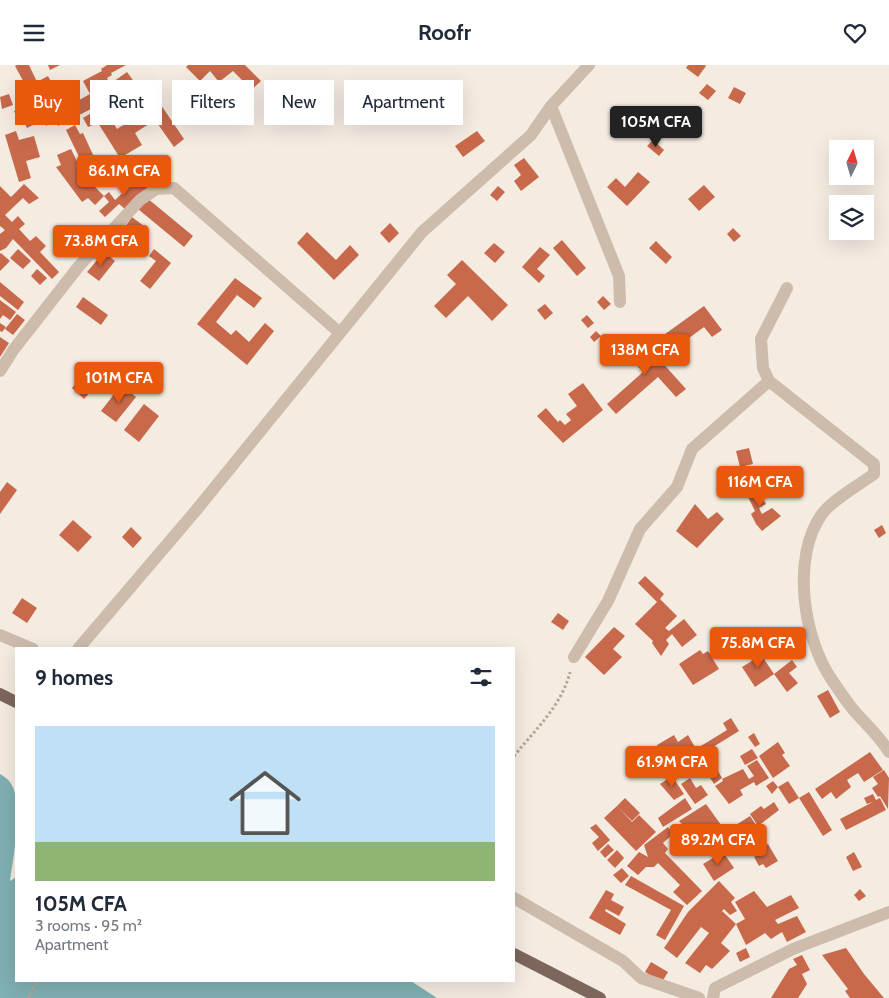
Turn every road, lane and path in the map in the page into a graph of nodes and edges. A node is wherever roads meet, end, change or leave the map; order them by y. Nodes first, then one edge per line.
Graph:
1 (589, 65) edge
2 (551, 107) junction
3 (787, 288) dead end
4 (620, 302) dead end
5 (340, 333) junction
6 (0, 371) edge
7 (769, 381) junction
8 (0, 635) edge
9 (28, 647) edge
10 (80, 647) edge
11 (574, 657) joint
12 (0, 694) edge
13 (15, 702) edge
14 (889, 752) edge
15 (515, 754) edge
16 (515, 899) edge
17 (889, 912) edge
18 (515, 955) edge
19 (37, 982) edge
20 (28, 998) edge
21 (600, 998) edge
22 (699, 998) edge
23 (712, 998) edge

1 - 2 street
2 - 4 street
2 - 5 street
3 - 7 street
5 - 6 street
5 - 10 street
7 - 11 street
7 - 14 street
8 - 9 street
11 - 15 path
12 - 13 main road
16 - 22 street
17 - 23 street
18 - 21 main road
19 - 20 path

